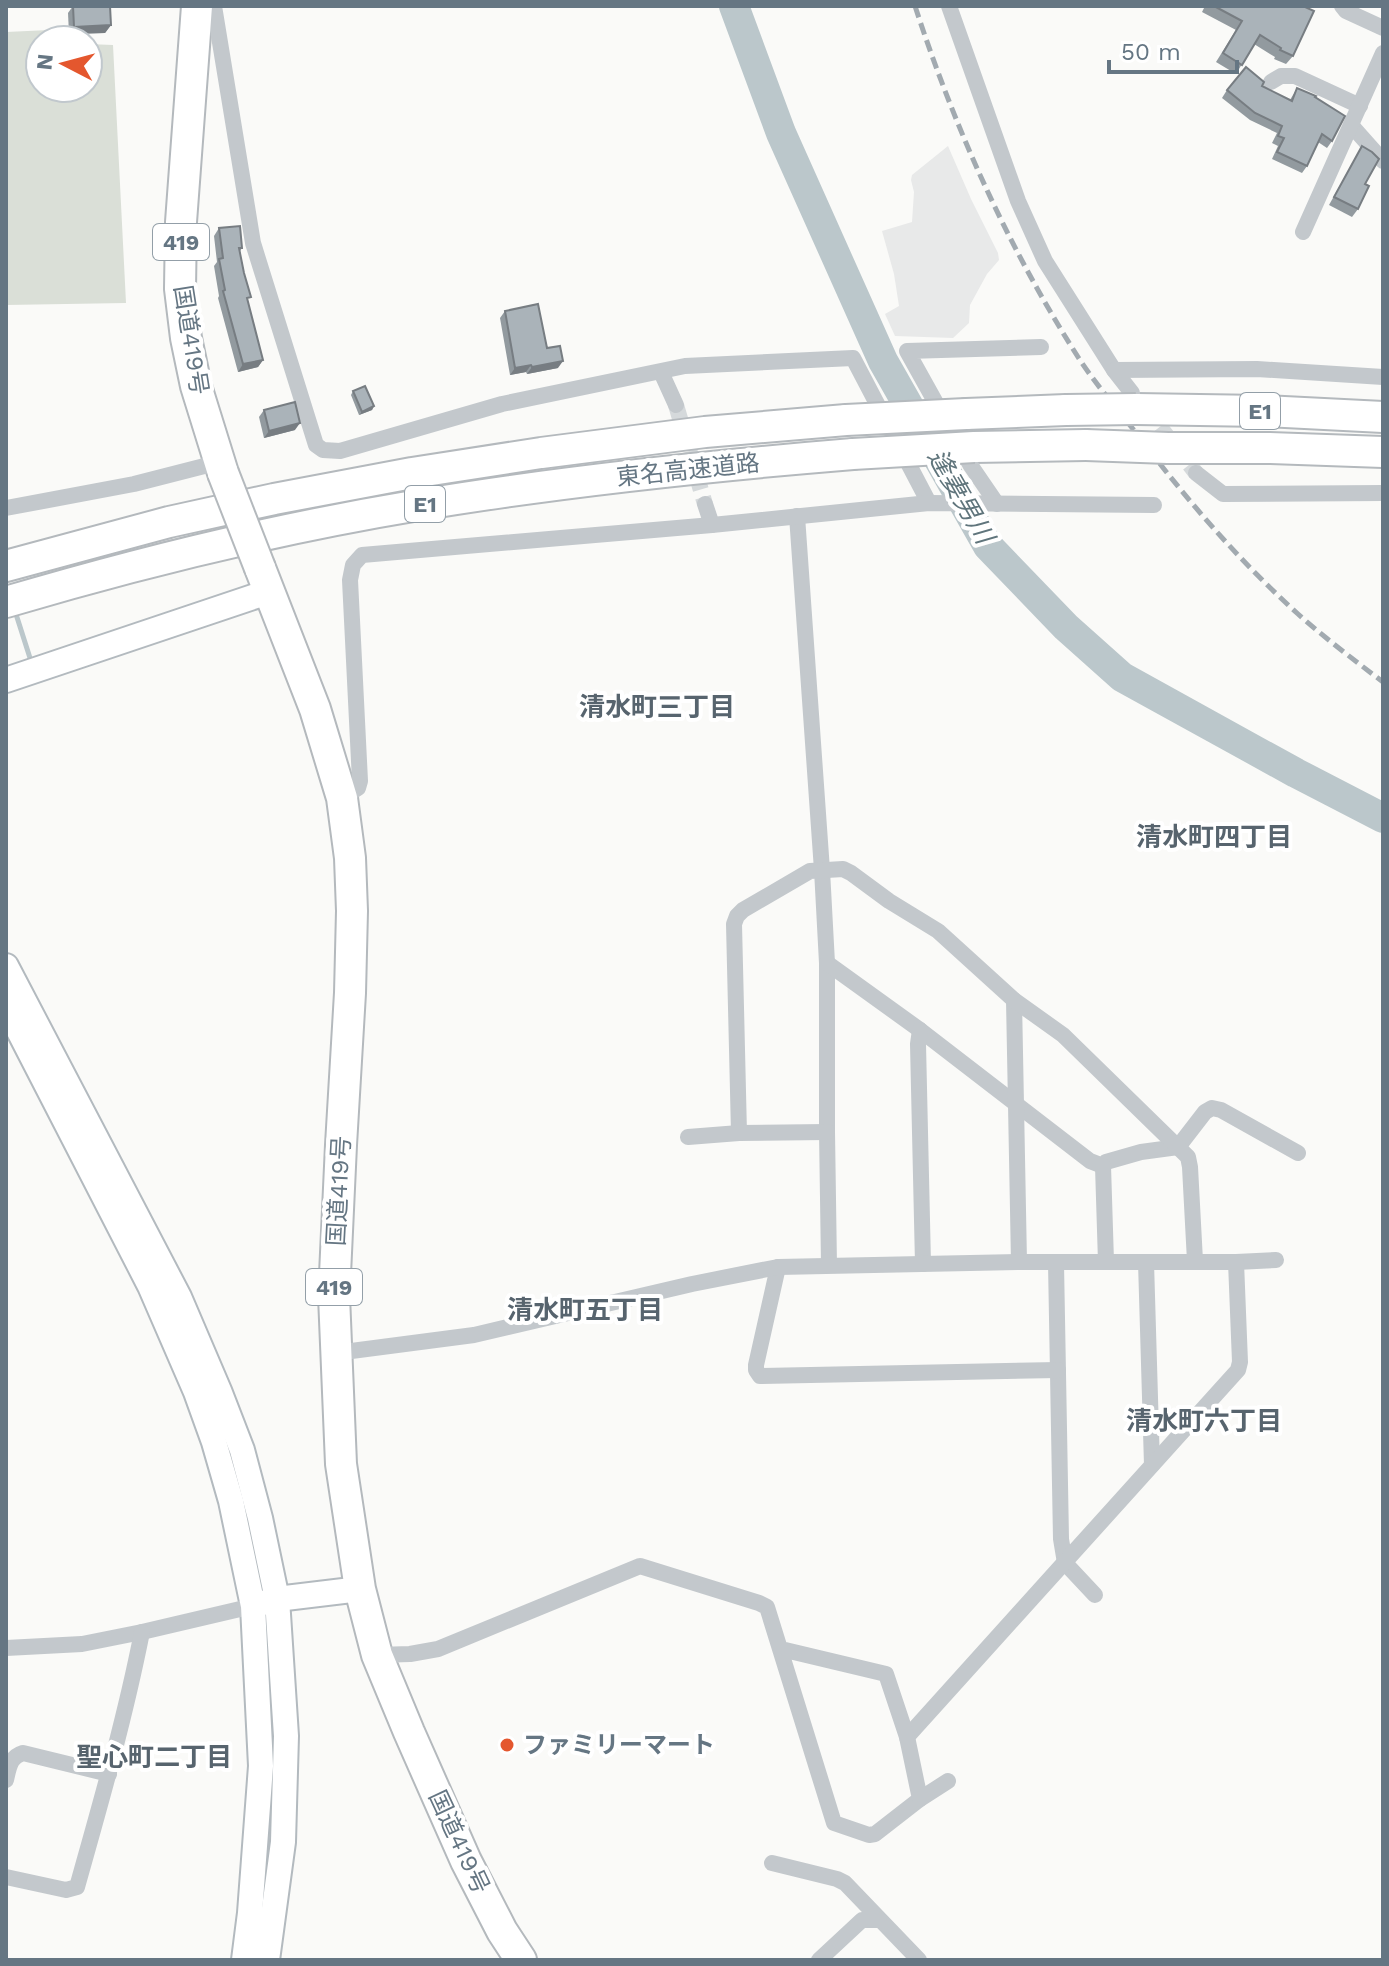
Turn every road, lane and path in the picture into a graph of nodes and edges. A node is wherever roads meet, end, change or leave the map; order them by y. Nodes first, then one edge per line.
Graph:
1 (197, 6) edge
2 (214, 6) edge
3 (949, 6) edge
4 (1342, 6) edge
5 (1383, 28) edge
6 (1383, 53) edge
7 (1271, 82) dead end
8 (1360, 106) junction
9 (1351, 125) junction
10 (1383, 161) edge
11 (1303, 232) dead end
12 (1041, 347) dead end
13 (1114, 370) junction
14 (661, 372) junction
15 (1383, 377) edge
16 (1134, 401) junction
17 (676, 405) tunnel mouth
18 (1383, 417) edge
19 (1383, 452) edge
20 (222, 468) junction
21 (1196, 473) tunnel mouth
22 (1383, 493) edge
23 (933, 503) junction
24 (705, 504) tunnel mouth
25 (992, 504) junction
26 (1154, 505) dead end
27 (6, 508) edge
28 (797, 516) junction
29 (712, 525) junction
30 (6, 566) edge
31 (264, 580) junction
32 (6, 602) edge
33 (6, 680) edge
34 (342, 798) junction
35 (822, 870) junction
36 (827, 963) junction
37 (6, 966) edge
38 (1014, 1000) junction
39 (6, 1006) edge
40 (920, 1030) junction
41 (1017, 1105) junction
42 (827, 1132) junction
43 (739, 1133) junction
44 (688, 1137) dead end
45 (1178, 1147) junction
46 (1298, 1153) dead end
47 (1103, 1166) junction
48 (1276, 1260) dead end
49 (1195, 1261) junction
50 (1019, 1262) junction
51 (1106, 1262) junction
52 (1146, 1262) junction
53 (1236, 1262) junction
54 (1056, 1263) junction
55 (923, 1264) junction
56 (829, 1265) junction
57 (778, 1267) junction
58 (336, 1353) junction
59 (1058, 1370) junction
60 (1152, 1465) junction
61 (1065, 1563) junction
62 (360, 1589) junction
63 (1095, 1595) dead end
64 (277, 1599) junction
65 (253, 1606) junction
66 (142, 1632) junction
67 (6, 1648) edge
68 (781, 1649) junction
69 (377, 1655) junction
70 (907, 1737) junction
71 (109, 1774) junction
72 (6, 1780) edge
73 (948, 1781) dead end
74 (920, 1799) junction
75 (772, 1863) dead end
76 (6, 1877) edge
77 (879, 1920) junction
78 (244, 1960) edge
79 (267, 1960) edge
80 (521, 1960) edge
81 (819, 1960) edge
82 (919, 1960) edge

1 - 20 highway, 国道419号 / 419
2 - 14 street
3 - 13 street
4 - 5 street
6 - 8 street
7 - 8 street
8 - 9 street
9 - 10 street
9 - 11 street
12 - 25 street
13 - 15 street
13 - 16 street
14 - 17 street
14 - 23 street
16 - 18 highway, 東名高速道路 / E1
16 - 30 highway, 東名高速道路 / E1, bridge
19 - 32 highway, 東名高速道路 / E1, bridge
20 - 27 street
20 - 31 highway, 国道419号 / 419, bridge
21 - 22 street
23 - 25 street
23 - 28 street
24 - 29 street
25 - 26 street
28 - 29 street
28 - 35 street
29 - 34 street
31 - 33 street
31 - 34 highway, 国道419号 / 419
34 - 58 highway, 国道419号 / 419
35 - 36 street
35 - 38 street
35 - 43 street
36 - 40 street
36 - 42 street
37 - 64 street
38 - 41 street
38 - 45 street
39 - 65 street
40 - 41 street
40 - 55 street
41 - 47 street
41 - 50 street
42 - 43 street
42 - 56 street
43 - 44 street
45 - 46 street
45 - 47 street
45 - 49 street
47 - 51 street
48 - 53 street
49 - 52 street
49 - 53 street
50 - 54 street
50 - 55 street
51 - 52 street
51 - 54 street
52 - 60 street
53 - 60 street
54 - 59 street
55 - 56 street
56 - 57 street
57 - 58 street
57 - 59 street
58 - 62 highway, 国道419号 / 419
59 - 61 street
60 - 61 street
61 - 63 street
61 - 70 street
62 - 64 street
62 - 69 highway, 国道419号 / 419
64 - 65 street
64 - 79 street
65 - 66 street
65 - 78 street
66 - 67 street
66 - 71 street
68 - 69 street
68 - 70 street
68 - 74 street
69 - 80 highway, 国道419号 / 419
70 - 74 street
71 - 72 street
71 - 76 street
73 - 74 street
75 - 77 street
77 - 81 street
77 - 82 street

